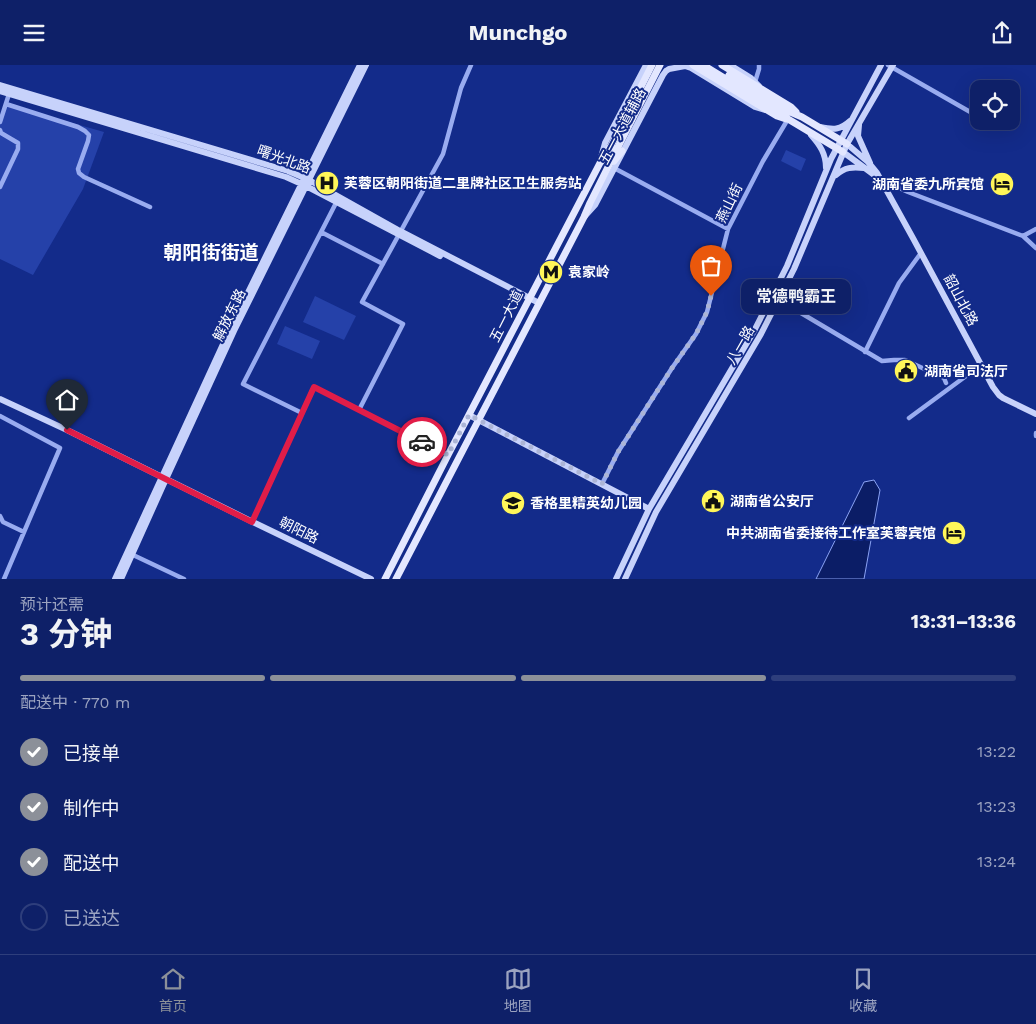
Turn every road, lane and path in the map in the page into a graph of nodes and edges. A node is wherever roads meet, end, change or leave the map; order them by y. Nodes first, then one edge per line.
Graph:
1 (360, 65) edge
2 (366, 65) edge
3 (471, 65) edge
4 (685, 65) edge
5 (693, 65) edge
6 (703, 65) edge
7 (712, 65) edge
8 (722, 65) edge
9 (730, 65) edge
10 (758, 65) edge
11 (881, 65) edge
12 (653, 66) edge
13 (891, 66) edge
14 (665, 68) edge
15 (752, 82) junction
16 (0, 85) edge
17 (0, 91) edge
18 (9, 94) junction
19 (6, 103) junction
20 (970, 111) edge
21 (770, 112) junction
22 (855, 116) junction
23 (802, 117) junction
24 (788, 119) junction
25 (0, 122) edge
26 (859, 124) junction
27 (818, 127) junction
28 (0, 130) edge
29 (807, 130) junction
30 (844, 142) junction
31 (617, 149) junction
32 (840, 150) junction
33 (600, 163) junction
34 (868, 167) junction
35 (611, 168) junction
36 (825, 173) junction
37 (834, 178) junction
38 (880, 179) junction
39 (305, 182) junction
40 (0, 187) edge
41 (337, 200) junction
42 (150, 207) dead end
43 (728, 229) junction
44 (1036, 229) edge
45 (321, 232) junction
46 (400, 233) junction
47 (1024, 236) junction
48 (1036, 248) edge
49 (921, 253) junction
50 (383, 264) junction
51 (529, 300) junction
52 (778, 300) junction
53 (538, 304) junction
54 (866, 351) junction
55 (981, 365) junction
56 (946, 383) dead end
57 (0, 399) edge
58 (0, 404) edge
59 (359, 410) junction
60 (302, 413) junction
61 (1036, 414) edge
62 (469, 415) junction
63 (0, 416) edge
64 (909, 417) dead end
65 (478, 420) junction
66 (448, 455) junction
67 (163, 479) junction
68 (602, 484) junction
69 (648, 509) junction
70 (0, 517) edge
71 (252, 522) junction
72 (24, 532) junction
73 (130, 553) junction
74 (4, 579) edge
75 (115, 579) edge
76 (121, 579) edge
77 (184, 579) edge
78 (364, 579) edge
79 (371, 579) edge
80 (385, 579) edge
81 (396, 579) edge
82 (616, 579) edge
83 (625, 579) edge

1 - 39 street, 解放东路
2 - 39 street, 解放东路
3 - 46 street
4 - 14 street
4 - 21 street
5 - 21 main road
6 - 24 main road, 韶山北路
7 - 23 main road, 韶山北路
8 - 15 main road
9 - 15 street
10 - 15 street
11 - 22 street, 八一路
12 - 14 main road, bridge
12 - 31 main road, 五一大道, bridge
12 - 33 street, 五一大道辅路
13 - 20 street
13 - 26 street, 八一路
14 - 31 street, 五一大道辅路
15 - 23 main road
16 - 39 street, 曙光北路
17 - 18 street, 曙光北路
18 - 19 street
18 - 39 street, 曙光北路
19 - 25 street
19 - 42 street
21 - 24 main road
22 - 27 street
22 - 30 street, 八一路
23 - 27 main road, 韶山北路
24 - 29 main road, 韶山北路
24 - 43 street, 燕山街
26 - 30 street, 八一路
26 - 34 street
27 - 30 main road, 韶山北路
28 - 40 street
29 - 32 main road, 韶山北路
29 - 36 street
30 - 32 street, 八一路
30 - 34 street, 韶山北路
31 - 33 main road, 五一大道
31 - 35 main road, 五一大道
32 - 34 street, 韶山北路
32 - 36 street, 八一路
32 - 37 street, 八一路
33 - 51 main road, 五一大道
34 - 37 street
34 - 38 street, 韶山北路
35 - 43 street
35 - 53 main road, 五一大道
36 - 69 street, 八一路
37 - 52 street, 八一路
38 - 47 street
38 - 49 street, 韶山北路
39 - 41 street, 曙光北路
39 - 67 street, 解放东路
41 - 45 street
41 - 46 street, 曙光北路
43 - 68 street, 燕山街
44 - 47 street
45 - 50 street
45 - 60 street
46 - 50 street
46 - 51 street, 曙光北路
47 - 48 street
49 - 54 street
49 - 55 street, 韶山北路
50 - 59 street
51 - 53 street, 曙光北路
51 - 62 main road, 五一大道
52 - 54 street
52 - 83 street, 八一路
53 - 65 main road, 五一大道
54 - 56 street
55 - 61 street, 韶山北路
55 - 64 street
57 - 67 street, 朝阳路
58 - 67 street, 朝阳路
59 - 60 street
59 - 66 street
60 - 71 street
62 - 65 street
62 - 66 main road, 五一大道
63 - 72 street
65 - 68 street
65 - 81 main road, 五一大道
66 - 80 main road, 五一大道
67 - 71 street, 朝阳路
67 - 73 street, 解放东路
67 - 78 street, 朝阳路
68 - 69 street
69 - 82 street, 八一路
70 - 72 street
71 - 79 street, 朝阳路
72 - 74 street
73 - 75 street, 解放东路
73 - 76 street, 解放东路
73 - 77 street

